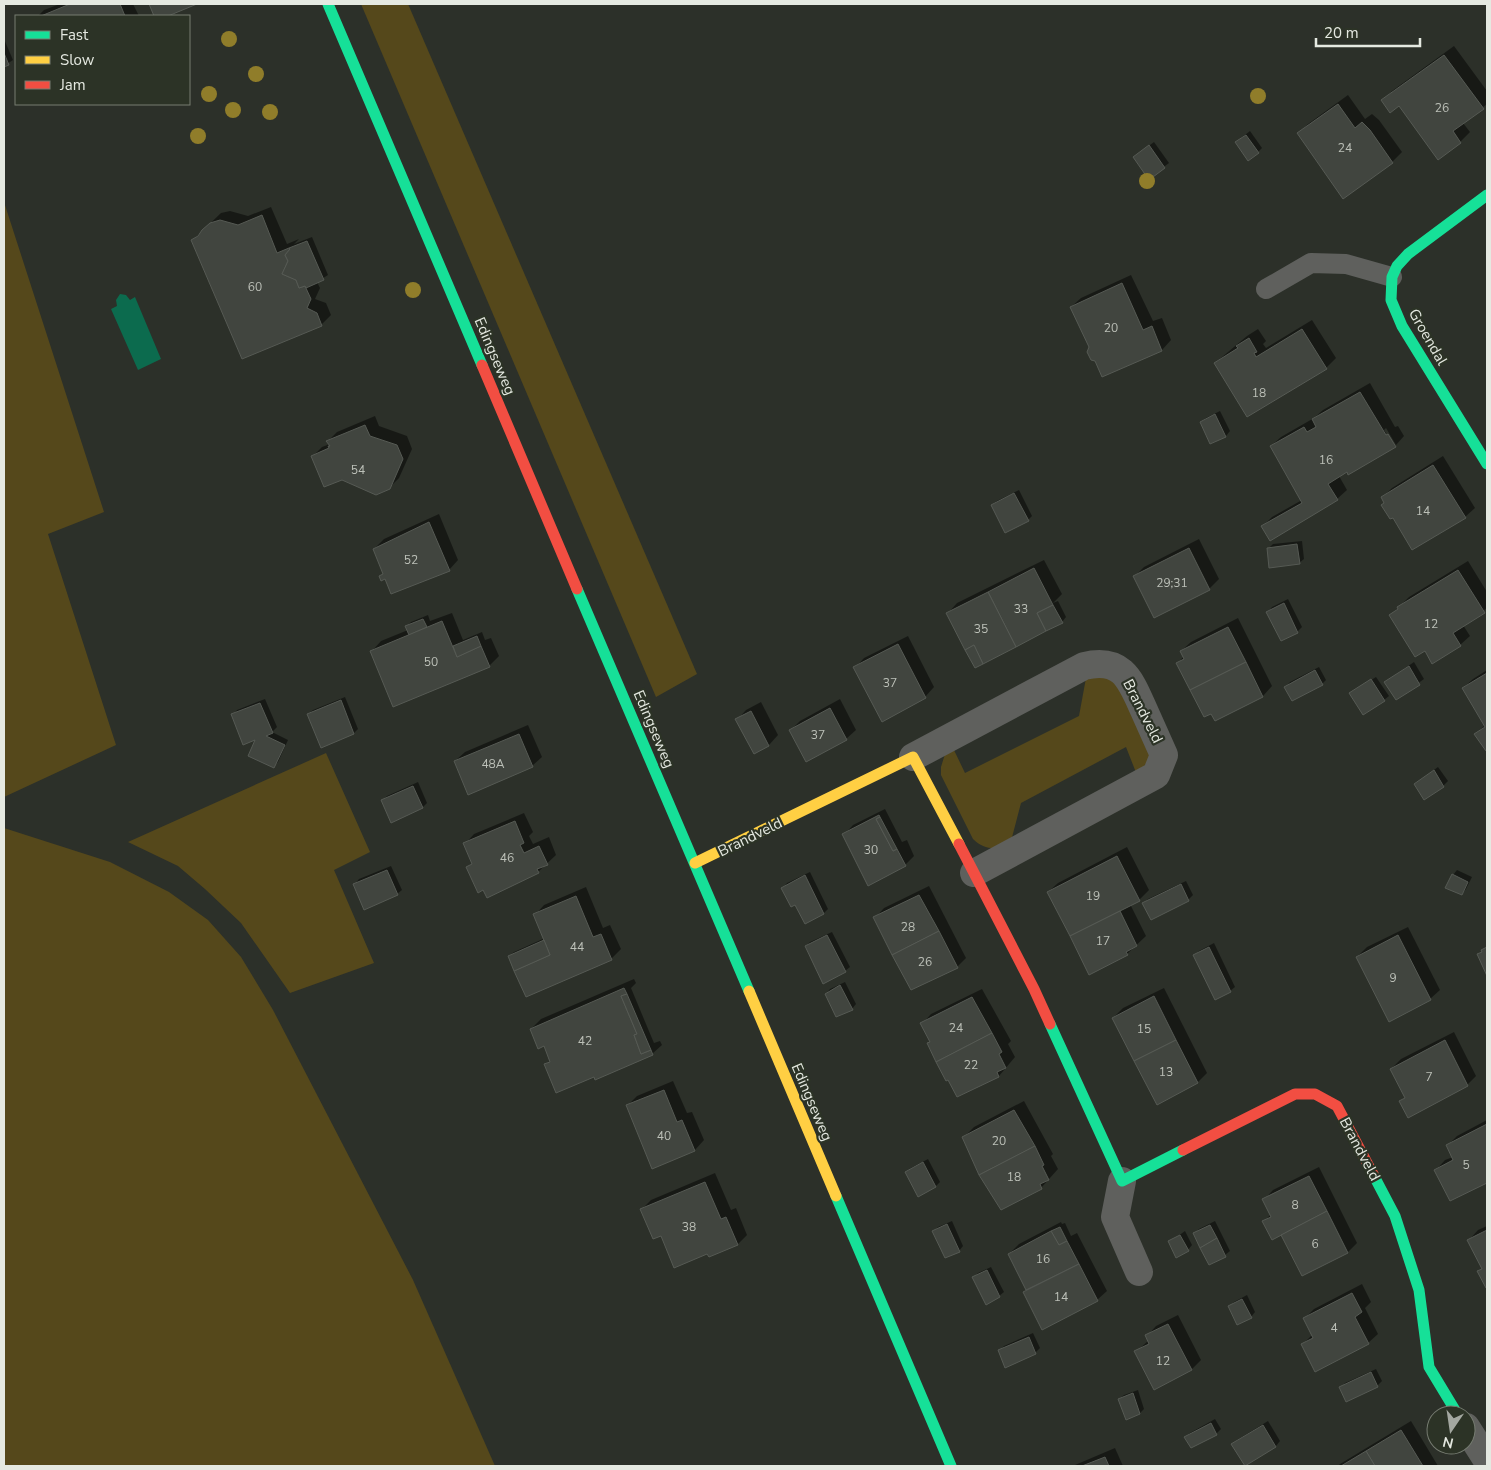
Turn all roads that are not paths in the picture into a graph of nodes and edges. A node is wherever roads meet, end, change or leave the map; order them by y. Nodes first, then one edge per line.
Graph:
1 (328, 4) edge
2 (1487, 195) edge
3 (1392, 278) junction
4 (1266, 289) dead end
5 (1487, 464) edge
6 (913, 757) junction
7 (695, 863) junction
8 (974, 873) junction
9 (1122, 1181) junction
10 (1139, 1272) dead end
11 (1452, 1405) edge
12 (1476, 1443) edge
13 (1487, 1460) edge
14 (950, 1466) edge

1 - 7 street, Edingseweg
2 - 3 street
3 - 4 lane
3 - 5 street, Groendal
6 - 7 street, Brandveld
6 - 8 street
6 - 8 street, Brandveld
7 - 14 street, Edingseweg
8 - 9 street
9 - 10 street
9 - 11 street, Brandveld
12 - 13 street

